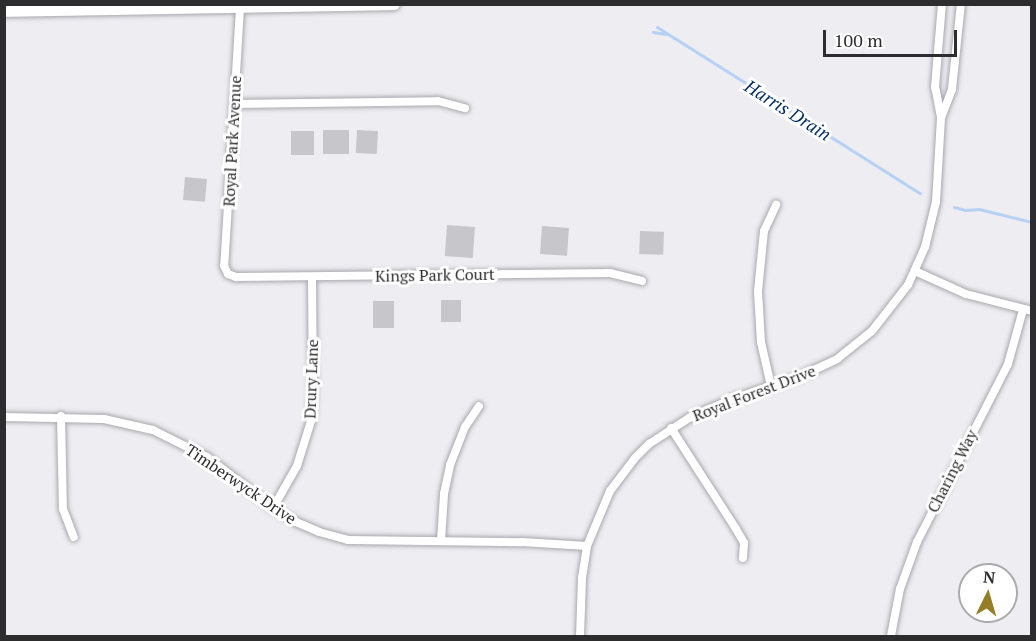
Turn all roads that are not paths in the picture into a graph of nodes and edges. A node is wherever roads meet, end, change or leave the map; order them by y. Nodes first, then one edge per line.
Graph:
1 (394, 4) edge
2 (942, 4) edge
3 (961, 4) edge
4 (329, 5) edge
5 (342, 5) edge
6 (93, 7) edge
7 (110, 7) edge
8 (240, 8) junction
9 (4, 11) edge
10 (234, 104) junction
11 (465, 108) dead end
12 (941, 118) junction
13 (776, 205) dead end
14 (915, 271) junction
15 (228, 274) joint
16 (312, 277) junction
17 (642, 281) dead end
18 (1027, 310) edge
19 (771, 387) junction
20 (478, 406) dead end
21 (62, 416) junction
22 (4, 417) edge
23 (671, 428) junction
24 (273, 508) junction
25 (74, 537) dead end
26 (441, 541) junction
27 (587, 546) junction
28 (743, 558) dead end
29 (580, 636) edge
30 (891, 636) edge

1 - 5 street
2 - 12 street
3 - 12 street
4 - 5 street
4 - 8 street
6 - 7 street
6 - 9 street
7 - 8 street
8 - 10 street, Royal Park Avenue
10 - 11 street
10 - 15 street, Royal Park Avenue
12 - 14 street, Royal Forest Drive
13 - 19 street
14 - 18 street
14 - 19 street, Royal Forest Drive
15 - 16 street, Kings Park Court
16 - 17 street, Kings Park Court
16 - 24 street, Drury Lane
18 - 30 street, Charing Way
19 - 23 street, Royal Forest Drive
20 - 26 street
21 - 22 street, Timberwyck Drive
21 - 24 street, Timberwyck Drive
21 - 25 street
23 - 27 street, Royal Forest Drive
23 - 28 street
24 - 26 street, Timberwyck Drive
26 - 27 street, Timberwyck Drive
27 - 29 street, Royal Forest Drive

